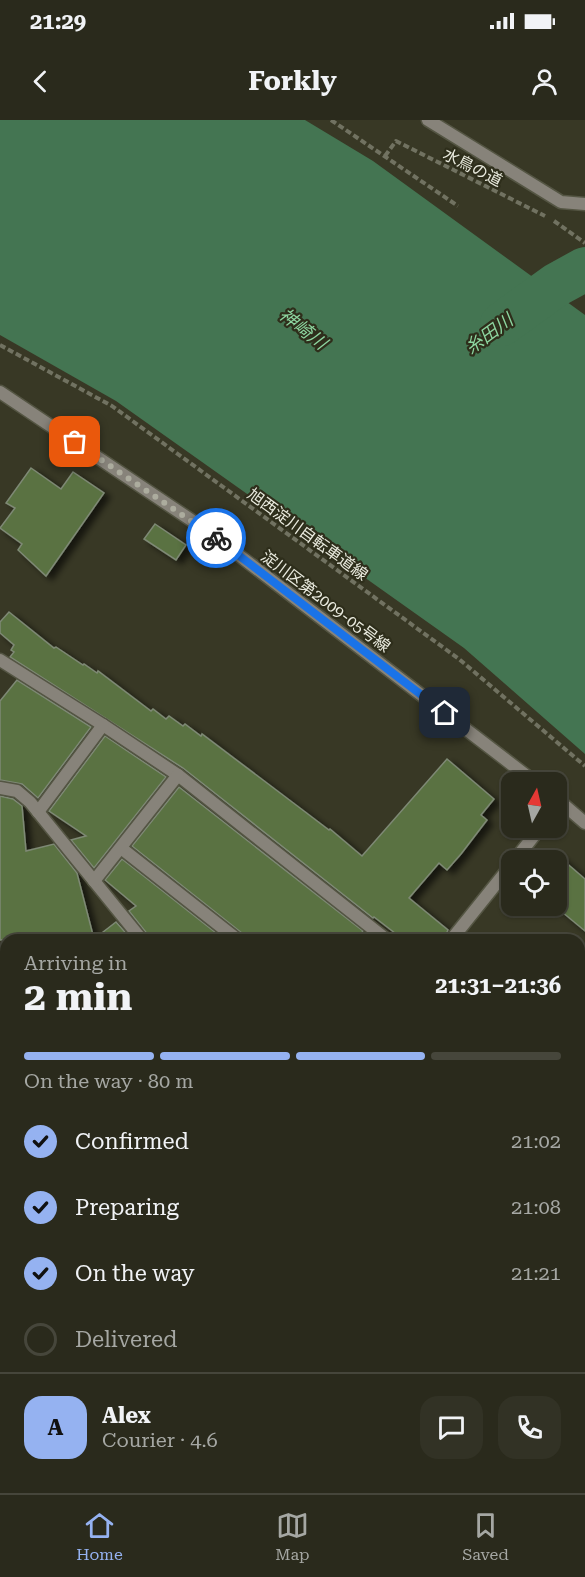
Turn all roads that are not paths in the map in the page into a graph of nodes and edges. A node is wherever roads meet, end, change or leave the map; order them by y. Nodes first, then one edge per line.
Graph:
1 (428, 120) edge
2 (585, 204) edge
3 (0, 392) edge
4 (0, 660) edge
5 (103, 725) junction
6 (522, 772) edge
7 (178, 775) junction
8 (0, 788) edge
9 (567, 809) edge
10 (38, 812) junction
11 (585, 823) edge
12 (532, 838) edge
13 (121, 848) junction
14 (523, 850) edge
15 (501, 877) edge
16 (94, 881) junction
17 (136, 934) edge
18 (230, 934) edge
19 (379, 934) edge
20 (456, 934) edge

1 - 2 street
3 - 6 street, 淀川区第2009-05号線
4 - 5 street
5 - 7 street
5 - 10 street
7 - 13 street
7 - 19 street
8 - 10 street
9 - 11 street
10 - 16 street
12 - 14 street
13 - 16 street
13 - 18 street
15 - 20 street
16 - 17 street

